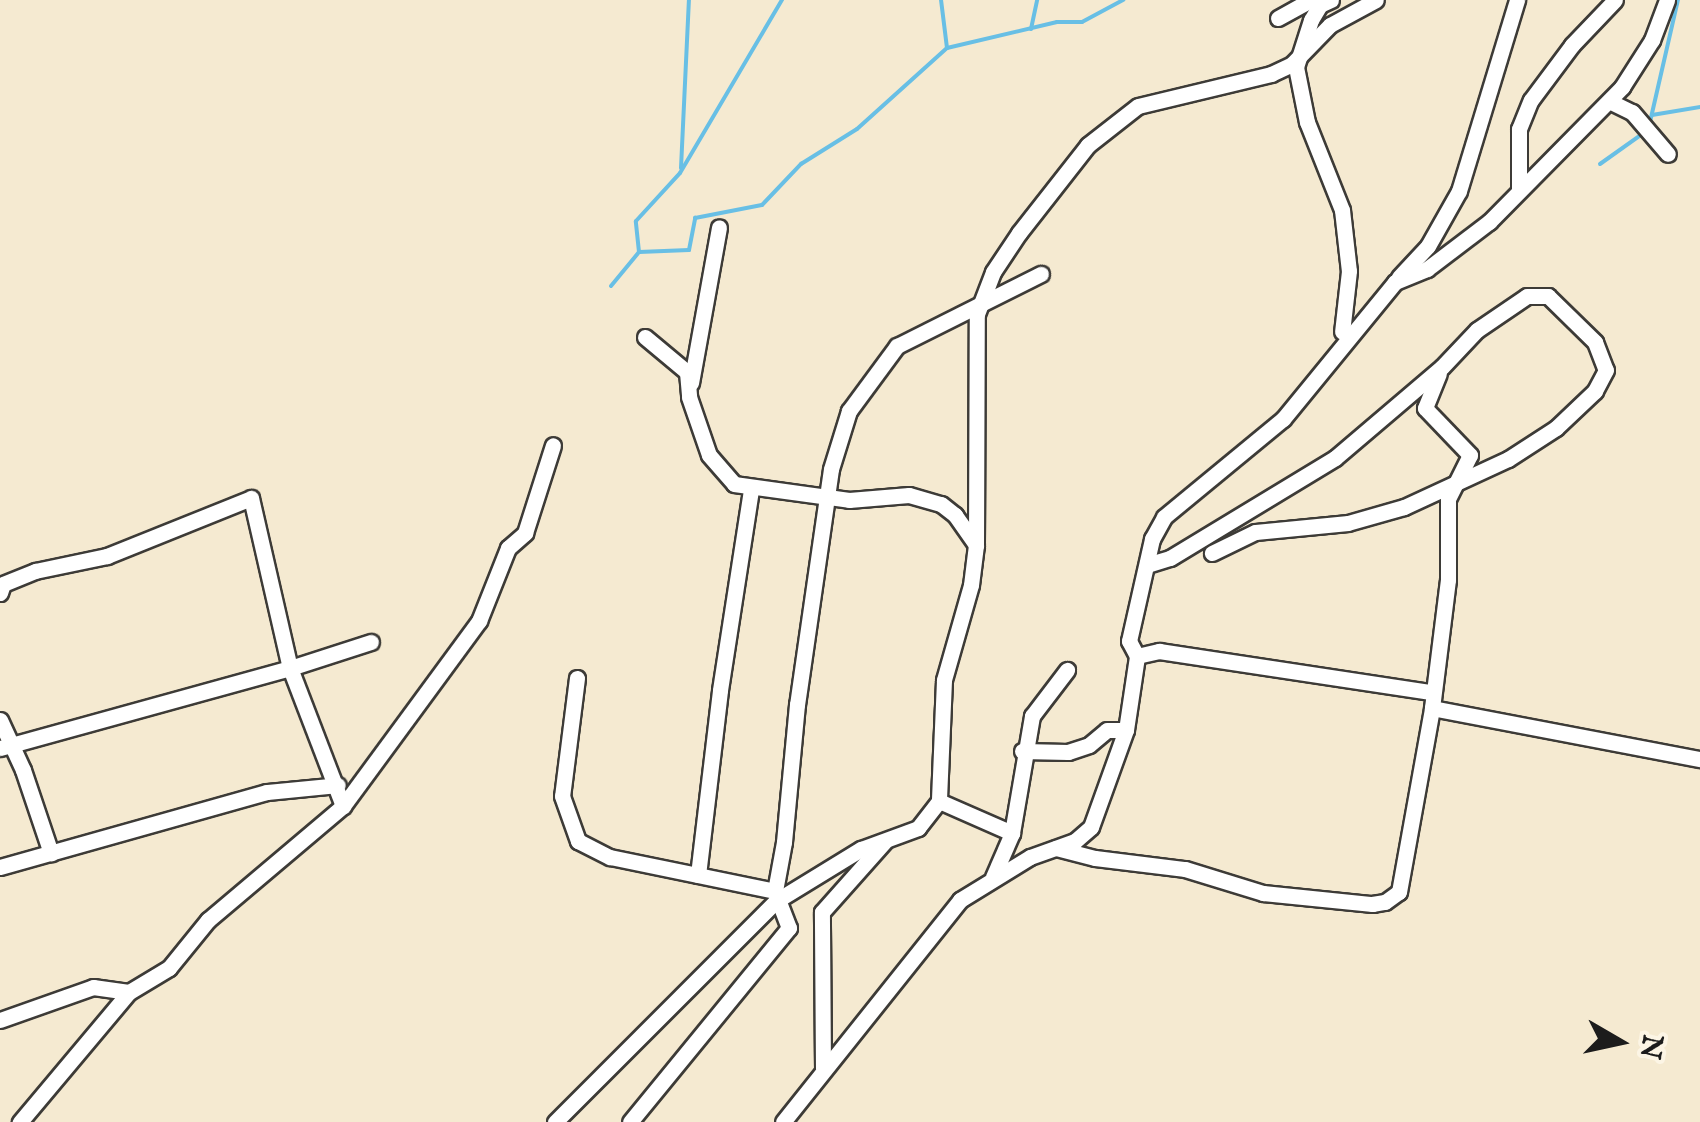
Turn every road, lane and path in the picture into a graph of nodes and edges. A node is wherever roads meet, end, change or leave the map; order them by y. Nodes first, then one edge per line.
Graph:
1 (1311, 0) edge
2 (1331, 0) edge
3 (1376, 0) edge
4 (1517, 0) edge
5 (1615, 0) edge
6 (1667, 0) edge
7 (1278, 18) dead end
8 (1299, 57) junction
9 (1609, 101) junction
10 (1668, 154) dead end
11 (1519, 191) junction
12 (719, 228) dead end
13 (1041, 274) dead end
14 (1394, 282) junction
15 (980, 307) junction
16 (1342, 332) junction
17 (645, 337) dead end
18 (1442, 368) junction
19 (689, 392) junction
20 (1283, 419) junction
21 (553, 445) dead end
22 (1454, 484) junction
23 (751, 490) junction
24 (1280, 491) junction
25 (827, 497) junction
26 (976, 544) junction
27 (1150, 564) junction
28 (0, 593) edge
29 (371, 642) dead end
30 (1137, 656) junction
31 (290, 668) junction
32 (1067, 670) dead end
33 (577, 678) dead end
34 (1431, 700) junction
35 (0, 720) edge
36 (1126, 730) junction
37 (6, 746) edge
38 (1022, 751) junction
39 (1700, 759) edge
40 (338, 785) junction
41 (939, 800) junction
42 (344, 806) junction
43 (1012, 833) junction
44 (888, 837) junction
45 (1056, 848) junction
46 (51, 853) junction
47 (0, 867) edge
48 (698, 875) junction
49 (993, 877) junction
50 (776, 896) junction
51 (129, 992) junction
52 (0, 1020) edge
53 (824, 1068) junction
54 (20, 1122) edge
55 (555, 1122) edge
56 (630, 1122) edge
57 (784, 1122) edge

1 - 7 street
2 - 8 street
3 - 8 street
4 - 14 street
5 - 11 street
6 - 9 street
8 - 15 street
8 - 16 street
9 - 10 street
9 - 11 street
11 - 14 street
12 - 19 street
13 - 15 street
14 - 16 street
14 - 20 street
15 - 25 street
15 - 26 street
16 - 20 street
17 - 19 street
18 - 22 street
18 - 22 street
18 - 24 street
19 - 23 street
20 - 27 street
21 - 42 street
22 - 24 street
22 - 34 street
23 - 25 street
23 - 48 street
24 - 27 street
25 - 26 street
25 - 50 street
26 - 41 street
27 - 30 street
28 - 31 street
29 - 31 street
30 - 34 street
30 - 36 street
31 - 37 street
31 - 40 street
32 - 38 street
33 - 48 street
34 - 39 street
34 - 45 street
35 - 37 street
36 - 38 street
36 - 45 street
37 - 46 street
38 - 43 street
40 - 42 street
40 - 46 street
41 - 43 street
41 - 44 street
42 - 51 street
43 - 49 street
44 - 50 street
44 - 53 street
45 - 49 street
46 - 47 street
48 - 50 street
49 - 53 street
50 - 55 street
50 - 56 street
51 - 52 street
51 - 54 street
53 - 57 street

